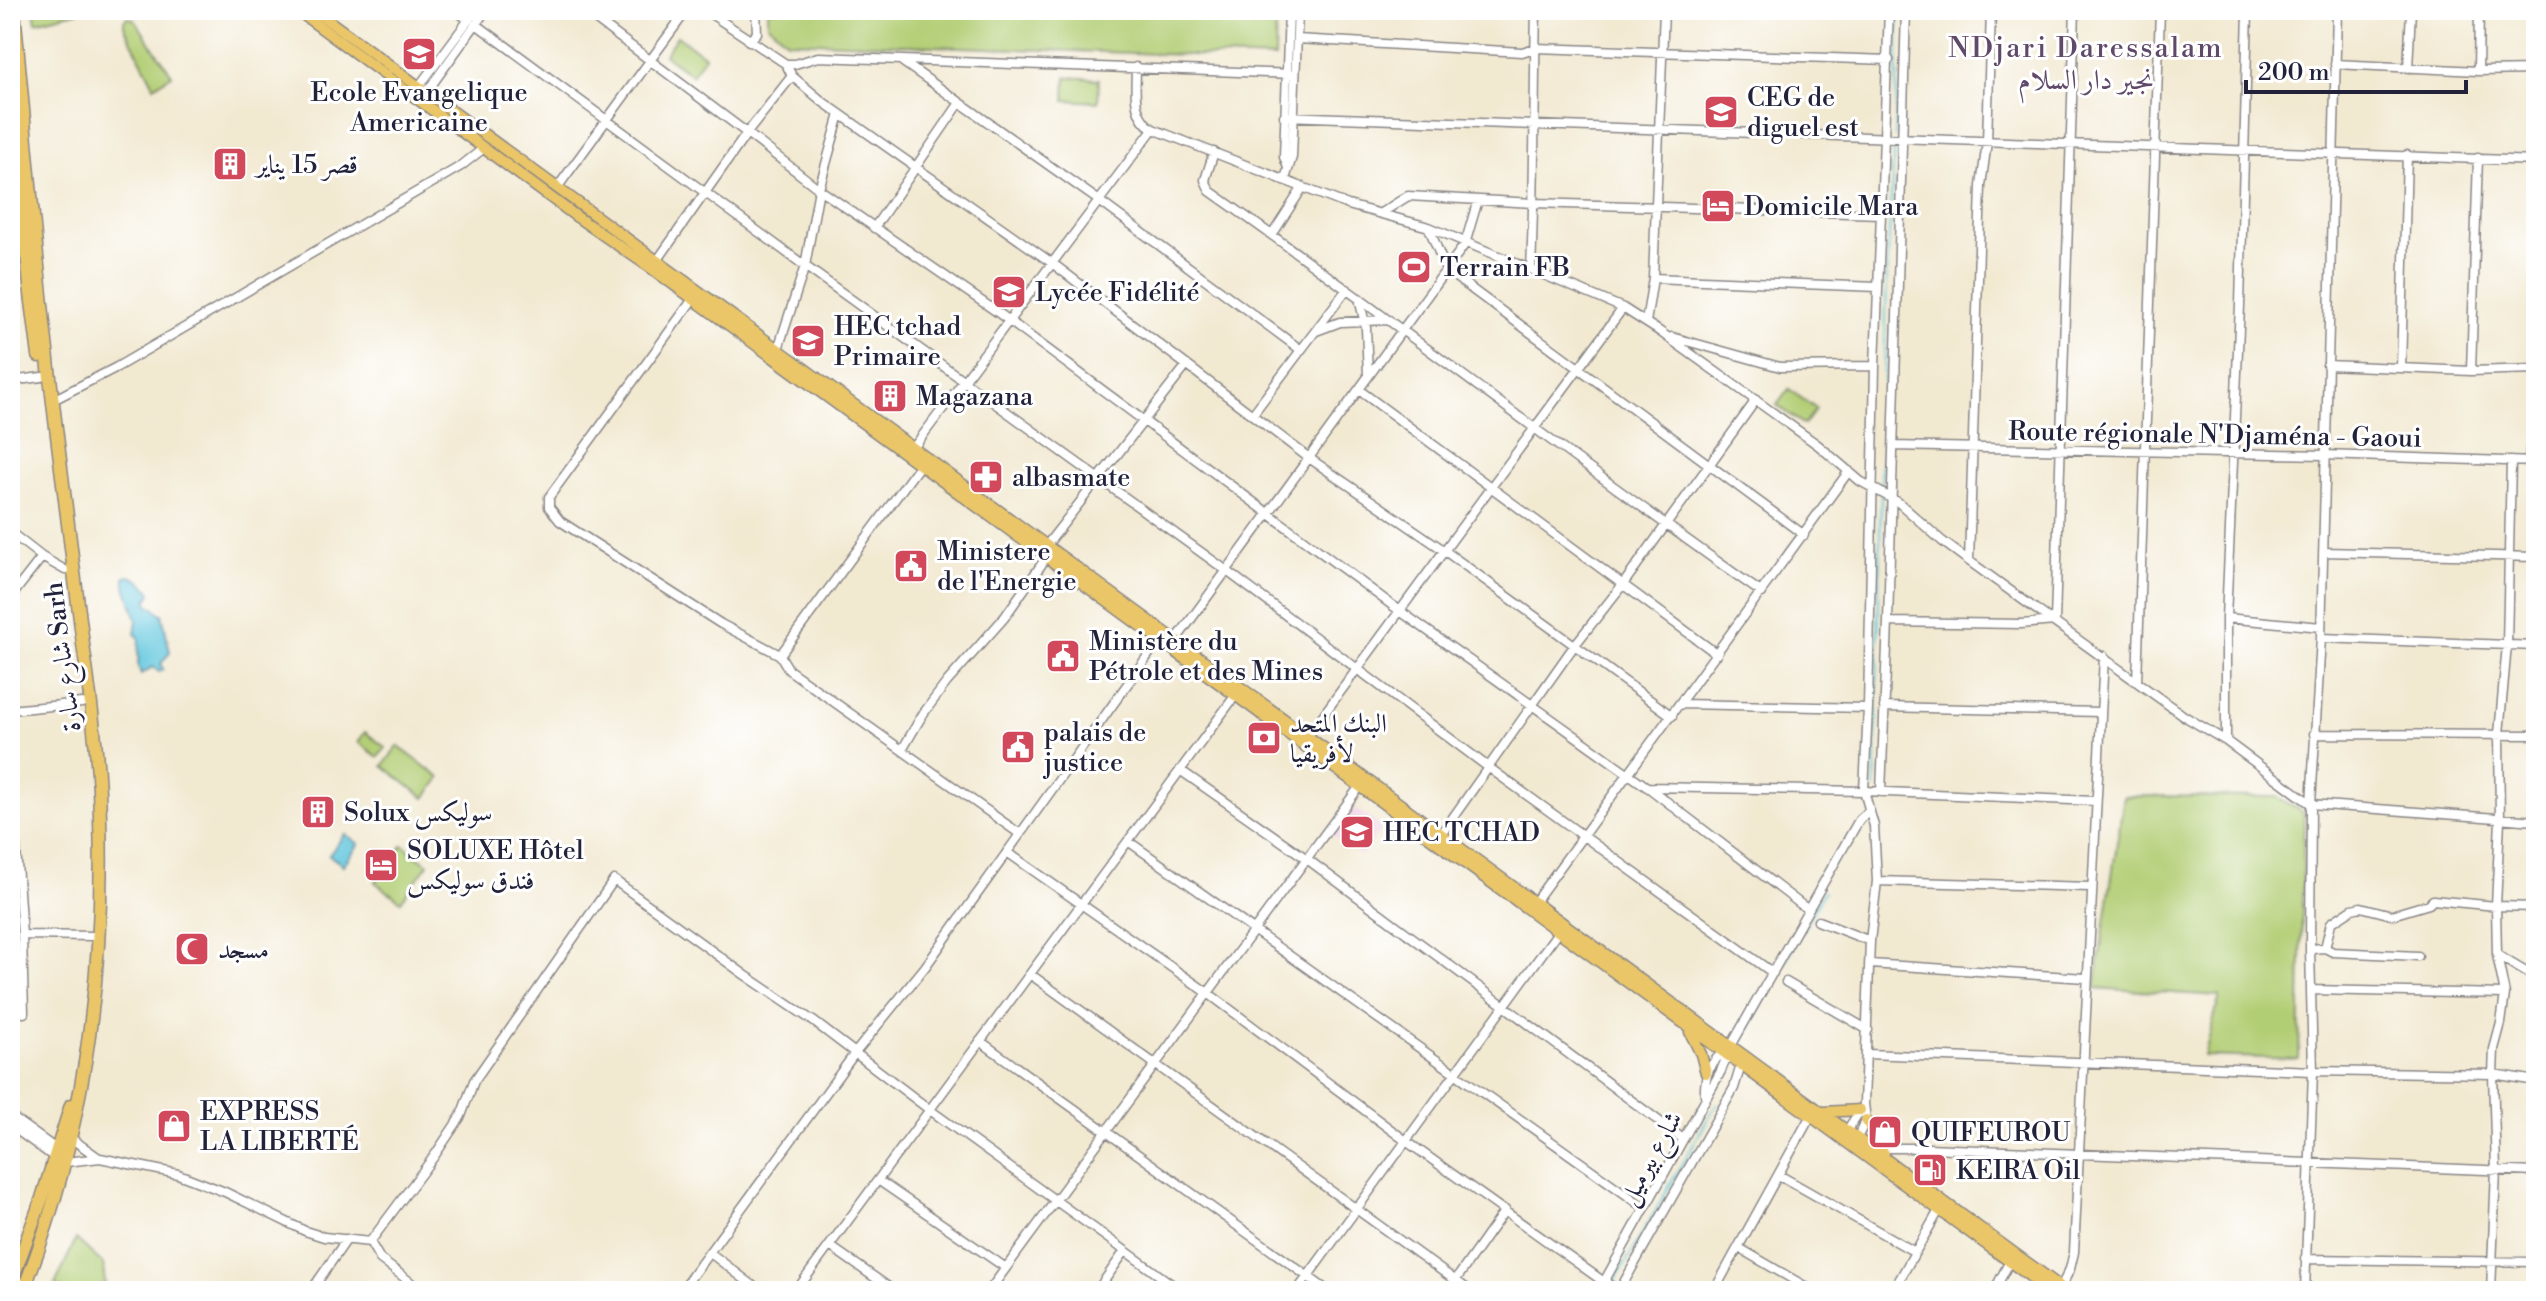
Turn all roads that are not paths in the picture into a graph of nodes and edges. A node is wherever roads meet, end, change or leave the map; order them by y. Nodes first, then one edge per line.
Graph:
1 (14, 10) edge
2 (297, 10) edge
3 (314, 10) edge
4 (455, 10) edge
5 (476, 10) edge
6 (486, 10) edge
7 (583, 10) edge
8 (687, 10) edge
9 (705, 10) edge
10 (756, 10) edge
11 (1289, 10) edge
12 (1298, 10) edge
13 (1536, 10) edge
14 (1664, 10) edge
15 (1889, 10) edge
16 (1906, 10) edge
17 (1991, 10) edge
18 (2075, 10) edge
19 (2160, 10) edge
20 (2248, 10) edge
21 (2337, 10) edge
22 (2411, 10) edge
23 (2479, 10) edge
24 (472, 22) junction
25 (334, 31) junction
26 (1297, 39) junction
27 (749, 41) junction
28 (1535, 48) junction
29 (1661, 53) junction
30 (650, 59) junction
31 (900, 59) junction
32 (1889, 60) junction
33 (786, 64) junction
34 (2335, 64) junction
35 (10, 65) edge
36 (1136, 67) junction
37 (2408, 68) junction
38 (2536, 70) edge
39 (2478, 71) junction
40 (1290, 73) junction
41 (792, 76) junction
42 (420, 93) junction
43 (959, 104) junction
44 (840, 114) junction
45 (1289, 116) junction
46 (606, 119) junction
47 (1534, 125) junction
48 (1153, 129) junction
49 (1661, 130) junction
50 (747, 133) junction
51 (1886, 138) junction
52 (1902, 140) junction
53 (1987, 142) junction
54 (2072, 145) junction
55 (484, 148) junction
56 (2156, 148) junction
57 (2244, 150) junction
58 (1214, 152) junction
59 (2333, 154) junction
60 (2407, 155) junction
61 (2478, 158) junction
62 (2536, 161) edge
63 (915, 166) junction
64 (1285, 179) junction
65 (1303, 187) junction
66 (557, 188) junction
67 (819, 189) junction
68 (706, 192) junction
69 (1098, 200) junction
70 (1478, 200) junction
71 (1534, 203) junction
72 (1656, 206) junction
73 (1381, 213) junction
74 (1881, 214) junction
75 (1429, 227) junction
76 (874, 228) junction
77 (1272, 235) junction
78 (1465, 244) junction
79 (657, 261) junction
80 (1052, 263) junction
81 (805, 266) junction
82 (1531, 269) junction
83 (1446, 270) junction
84 (1653, 278) junction
85 (1878, 287) junction
86 (1347, 289) junction
87 (1358, 297) junction
88 (693, 299) junction
89 (1623, 308) junction
90 (1008, 320) junction
91 (1364, 320) junction
92 (1389, 320) junction
93 (1646, 322) junction
94 (1403, 330) junction
95 (1312, 334) junction
96 (1666, 336) junction
97 (778, 349) junction
98 (1301, 350) junction
99 (1187, 365) junction
100 (2327, 365) junction
101 (1875, 366) junction
102 (1578, 368) junction
103 (2401, 368) junction
104 (2536, 369) edge
105 (2471, 371) junction
106 (42, 377) junction
107 (1368, 378) junction
108 (10, 381) edge
109 (964, 381) junction
110 (2536, 384) edge
111 (1359, 390) junction
112 (53, 400) junction
113 (1756, 400) junction
114 (1252, 415) junction
115 (1143, 422) junction
116 (1534, 427) junction
117 (1893, 446) junction
118 (1974, 449) junction
119 (2060, 451) junction
120 (911, 452) junction
121 (2144, 452) junction
122 (2232, 453) junction
123 (2324, 455) junction
124 (1309, 458) junction
125 (2511, 461) junction
126 (2532, 461) edge
127 (920, 465) junction
128 (1707, 465) junction
129 (1849, 471) junction
130 (1099, 480) junction
131 (1491, 486) junction
132 (1874, 490) junction
133 (1890, 496) junction
134 (1268, 514) junction
135 (1665, 525) junction
136 (10, 532) edge
137 (1804, 535) junction
138 (1445, 551) junction
139 (1046, 552) junction
140 (2323, 552) junction
141 (2510, 556) junction
142 (42, 557) junction
143 (2536, 557) edge
144 (1969, 561) junction
145 (65, 570) junction
146 (1227, 571) junction
147 (1624, 583) junction
148 (1762, 593) junction
149 (10, 598) edge
150 (1400, 611) junction
151 (2226, 618) junction
152 (2055, 621) junction
153 (1888, 622) junction
154 (2321, 627) junction
155 (2321, 638) junction
156 (1159, 640) junction
157 (1173, 644) junction
158 (2507, 645) junction
159 (1574, 646) junction
160 (2536, 646) edge
161 (1717, 654) junction
162 (780, 655) junction
163 (2104, 656) junction
164 (1356, 668) junction
165 (2137, 682) junction
166 (1235, 696) junction
167 (82, 703) junction
168 (1681, 704) junction
169 (1533, 707) junction
170 (1884, 707) junction
171 (1868, 708) junction
172 (10, 710) edge
173 (2100, 712) junction
174 (1672, 716) junction
175 (2314, 734) junction
176 (2499, 734) junction
177 (2536, 735) edge
178 (1307, 737) junction
179 (2226, 741) junction
180 (902, 750) junction
181 (10, 763) edge
182 (1488, 767) junction
183 (1180, 770) junction
184 (1628, 775) junction
185 (1360, 786) junction
186 (1647, 787) junction
187 (1864, 791) junction
188 (1881, 792) junction
189 (2095, 801) junction
190 (2311, 804) junction
191 (1869, 811) junction
192 (2500, 820) junction
193 (2536, 821) edge
194 (1442, 833) junction
195 (1020, 834) junction
196 (1584, 836) junction
197 (1128, 841) junction
198 (1007, 852) junction
199 (1307, 859) junction
200 (1877, 881) junction
201 (2090, 887) junction
202 (1081, 905) junction
203 (1532, 906) junction
204 (2496, 906) junction
205 (2536, 907) edge
206 (1807, 909) junction
207 (1818, 921) dead end
208 (1255, 929) junction
209 (1558, 932) junction
210 (22, 935) junction
211 (93, 936) junction
212 (1870, 941) junction
213 (2325, 948) junction
214 (2310, 949) junction
215 (2497, 955) junction
216 (2418, 956) dead end
217 (1870, 964) junction
218 (1773, 973) junction
219 (1030, 974) junction
220 (2086, 978) junction
221 (2536, 978) edge
222 (1786, 982) dead end
223 (2311, 990) junction
224 (1208, 993) junction
225 (2505, 994) junction
226 (1504, 1006) junction
227 (24, 1013) dead end
228 (1687, 1027) junction
229 (1868, 1030) junction
230 (980, 1041) junction
231 (1727, 1051) junction
232 (855, 1053) junction
233 (1867, 1054) junction
234 (2082, 1062) junction
235 (1156, 1064) junction
236 (1741, 1065) junction
237 (1721, 1071) junction
238 (2313, 1071) junction
239 (1456, 1072) junction
240 (1706, 1073) junction
241 (2493, 1074) junction
242 (1738, 1077) junction
243 (2536, 1081) edge
244 (1705, 1098) junction
245 (930, 1110) junction
246 (1864, 1111) junction
247 (1823, 1112) junction
248 (10, 1116) edge
249 (1810, 1117) junction
250 (10, 1125) edge
251 (1107, 1131) junction
252 (1844, 1135) junction
253 (72, 1139) junction
254 (1683, 1139) junction
255 (1406, 1141) junction
256 (1854, 1142) junction
257 (1880, 1148) junction
258 (2078, 1154) junction
259 (59, 1156) junction
260 (100, 1158) junction
261 (1887, 1159) junction
262 (2308, 1162) junction
263 (2496, 1170) junction
264 (2536, 1172) edge
265 (1779, 1175) junction
266 (878, 1180) junction
267 (1056, 1199) junction
268 (1942, 1206) junction
269 (1645, 1208) junction
270 (1356, 1210) junction
271 (1505, 1210) junction
272 (347, 1239) junction
273 (370, 1242) junction
274 (830, 1246) junction
275 (1739, 1248) junction
276 (1125, 1251) junction
277 (709, 1252) junction
278 (1915, 1252) junction
279 (2012, 1257) junction
280 (2305, 1259) junction
281 (2492, 1261) junction
282 (2536, 1262) edge
283 (1006, 1268) junction
284 (1307, 1276) junction
285 (1455, 1280) junction
286 (10, 1285) edge
287 (1614, 1287) edge
288 (2059, 1290) edge
289 (23, 1291) edge
290 (311, 1291) edge
291 (422, 1291) edge
292 (681, 1291) edge
293 (760, 1291) edge
294 (796, 1291) edge
295 (894, 1291) edge
296 (989, 1291) edge
297 (1097, 1291) edge
298 (1181, 1291) edge
299 (1297, 1291) edge
300 (1328, 1291) edge
301 (1448, 1291) edge
302 (1470, 1291) edge
303 (1599, 1291) edge
304 (1714, 1291) edge
305 (1813, 1291) edge
306 (1893, 1291) edge
307 (1994, 1291) edge
308 (2305, 1291) edge
309 (2491, 1291) edge

1 - 112 highway, شارع سارة Sarh
2 - 25 main road
3 - 25 main road
4 - 24 street
5 - 24 street
6 - 24 street
7 - 30 street
8 - 30 street
9 - 27 street
10 - 27 street
11 - 40 street
12 - 26 street
13 - 28 street
14 - 29 street
15 - 32 street
16 - 52 street
17 - 53 street
18 - 54 street
19 - 56 street
20 - 57 street
21 - 34 street
22 - 37 street
23 - 39 street
24 - 42 street
24 - 46 street
25 - 42 main road
26 - 28 street
26 - 40 street
27 - 33 street
28 - 29 street
28 - 47 street
29 - 32 street
29 - 49 street
30 - 46 street
30 - 50 street
31 - 33 street
31 - 36 street
31 - 43 street
32 - 51 street
33 - 41 street
34 - 37 street
34 - 59 street
35 - 106 highway, شارع سارة Sarh
36 - 40 street
36 - 48 street
37 - 39 street
38 - 39 street
40 - 45 street
41 - 44 street
41 - 50 street
42 - 55 main road
42 - 66 main road
43 - 63 street
43 - 69 street
44 - 63 street
44 - 67 street
45 - 47 street
45 - 64 street
46 - 66 street
46 - 68 street
47 - 49 street
47 - 71 street
48 - 58 street
48 - 69 street
49 - 51 street
49 - 72 street
50 - 67 street
50 - 68 street
51 - 52 street
51 - 74 street
52 - 53 street
52 - 117 street
53 - 54 street
53 - 118 street
54 - 56 street
54 - 119 street
55 - 88 main road
55 - 112 street
56 - 57 street
56 - 121 street
57 - 59 street
57 - 122 street
58 - 64 street
58 - 77 street
59 - 60 street
59 - 100 street
60 - 61 street
60 - 103 street
61 - 62 street
61 - 105 street
63 - 76 street
63 - 80 street
64 - 65 street
65 - 73 street
65 - 77 street
66 - 79 main road
67 - 76 street
67 - 81 street
68 - 79 street
68 - 81 street
69 - 80 street
69 - 98 street
70 - 71 street
70 - 73 street
70 - 78 street
71 - 72 street
71 - 82 street
72 - 74 street
72 - 84 street
73 - 75 street
74 - 85 street
75 - 78 street
75 - 83 street
76 - 90 street
77 - 86 street
78 - 82 street
78 - 83 street
79 - 97 main road
80 - 90 street
80 - 99 street
81 - 97 street
81 - 109 street
82 - 89 street
83 - 94 street
83 - 102 street
84 - 85 street
84 - 93 street
85 - 101 street
86 - 87 street
86 - 95 street
87 - 91 street
87 - 92 street
88 - 120 main road
88 - 162 street
89 - 93 street
89 - 102 street
90 - 109 street
90 - 115 street
91 - 92 street
91 - 95 street
91 - 107 street
92 - 94 street
93 - 96 street
94 - 107 street
94 - 116 street
95 - 98 street
96 - 101 street
96 - 113 street
97 - 120 main road
98 - 114 street
99 - 114 street
99 - 115 street
100 - 103 street
100 - 123 street
101 - 132 street
102 - 116 street
102 - 128 street
103 - 105 street
104 - 105 street
106 - 108 street
106 - 145 highway, شارع سارة Sarh
107 - 111 street
109 - 120 street
109 - 130 street
110 - 126 street
111 - 124 street
111 - 131 street
112 - 253 highway, شارع سارة Sarh
113 - 128 street
113 - 129 street
114 - 124 street
115 - 130 street
115 - 134 street
116 - 131 street
116 - 135 street
117 - 118 street, Route régionale N'Djaména - Gaoui
117 - 133 street
118 - 119 street, Route régionale N'Djaména - Gaoui
118 - 144 street
119 - 121 street, Route régionale N'Djaména - Gaoui
119 - 152 street
120 - 127 main road
120 - 139 main road
121 - 122 street, Route régionale N'Djaména - Gaoui
121 - 165 street
122 - 123 street, Route régionale N'Djaména - Gaoui
122 - 151 street
123 - 125 street, Route régionale N'Djaména - Gaoui
123 - 140 street
124 - 134 street
124 - 138 street
125 - 126 street, Route régionale N'Djaména - Gaoui
125 - 141 street
127 - 139 main road
127 - 162 street
128 - 135 street
128 - 137 street
129 - 132 street
129 - 137 street
130 - 139 street
130 - 146 street
131 - 138 street
131 - 147 street
132 - 133 street
132 - 171 street
133 - 144 street
133 - 153 street
134 - 146 street
134 - 150 street
135 - 147 street
135 - 148 street
136 - 142 street
137 - 148 street
138 - 150 street
138 - 159 street
139 - 156 main road
139 - 157 main road
139 - 180 street
140 - 141 street
140 - 154 street
141 - 143 street
141 - 158 street
142 - 145 street
142 - 149 street
144 - 152 street
145 - 167 highway, شارع سارة Sarh
146 - 157 street
146 - 164 street
147 - 159 street
147 - 161 street
148 - 161 street
150 - 164 street
150 - 169 street
151 - 154 street
151 - 179 street
152 - 153 street
152 - 163 street
153 - 170 street
154 - 155 street
155 - 158 street
155 - 175 street
156 - 157 main road
156 - 195 street
157 - 166 main road
157 - 178 main road
158 - 160 street
158 - 176 street
159 - 169 street
159 - 174 street
161 - 168 street
162 - 180 street
163 - 165 street
163 - 173 street
164 - 178 street
164 - 182 street
165 - 179 street
166 - 183 street
166 - 185 main road
167 - 172 street
167 - 211 highway, شارع سارة Sarh
168 - 171 street
168 - 174 street
169 - 182 street
169 - 184 street
170 - 173 street
170 - 188 street
171 - 187 street
173 - 189 street
174 - 184 street
175 - 176 street
175 - 190 street
176 - 177 street
176 - 192 street
178 - 194 main road
179 - 190 street
180 - 195 street
181 - 210 street
182 - 194 street
182 - 196 street
183 - 197 street
183 - 199 street
184 - 186 street
184 - 196 street
185 - 199 street
185 - 203 main road
186 - 187 street
186 - 206 street
187 - 188 street
187 - 191 street
188 - 189 street
189 - 201 street
190 - 192 street
190 - 214 street
191 - 200 street
191 - 206 street
192 - 193 street
192 - 204 street
194 - 203 main road
195 - 198 street
196 - 203 street
196 - 218 street
197 - 202 street
197 - 208 street
198 - 202 street
198 - 232 street
199 - 208 street
199 - 226 street
200 - 201 street
200 - 212 street
201 - 220 street
202 - 219 street
202 - 224 street
203 - 209 main road
203 - 231 main road
204 - 205 street
204 - 213 street
204 - 215 street
206 - 218 street
207 - 212 street
208 - 224 street
208 - 239 street
209 - 226 street
209 - 228 main road
210 - 211 street
210 - 227 street
211 - 259 highway, شارع سارة Sarh
212 - 217 street
213 - 214 street
213 - 216 street
214 - 223 street
215 - 221 street
215 - 225 street
217 - 220 street
217 - 229 street
218 - 231 street
219 - 230 street
219 - 235 street
220 - 234 street
222 - 229 street
223 - 225 street
223 - 238 street
224 - 235 street
224 - 255 street
225 - 241 street
226 - 239 street
226 - 254 street
228 - 231 main road
228 - 240 main road
229 - 233 street
230 - 245 street
230 - 251 street
231 - 236 main road
231 - 237 street
231 - 240 street
231 - 247 main road
232 - 245 street
232 - 273 street
232 - 277 street
233 - 234 street
233 - 246 street
234 - 238 street
234 - 258 street
235 - 251 street
235 - 270 street
236 - 242 street, شارع بيرميل
236 - 249 main road
237 - 242 street
237 - 244 street
238 - 241 street
238 - 262 street
239 - 255 street
239 - 269 street
240 - 244 street, شارع بيرميل
241 - 243 street
241 - 263 street
242 - 287 street, شارع بيرميل
244 - 254 street, شارع بيرميل
245 - 266 street
245 - 267 street
246 - 247 main road
246 - 252 street
246 - 256 street
246 - 257 main road
247 - 252 main road
248 - 259 street
249 - 252 main road
249 - 265 street
250 - 259 street
251 - 267 street
251 - 284 street
252 - 256 main road
253 - 259 highway, شارع سارة Sarh
253 - 260 street
254 - 269 street, شارع بيرميل
255 - 270 street
255 - 271 street
256 - 261 main road
256 - 268 main road
257 - 258 street
257 - 261 main road
258 - 262 street
258 - 288 street
259 - 260 street
259 - 286 highway, شارع سارة Sarh
259 - 289 highway, شارع سارة Sarh
260 - 272 street
261 - 268 main road
262 - 263 street
262 - 280 street
263 - 264 street
263 - 281 street
265 - 275 street
265 - 278 street
266 - 274 street
266 - 283 street
267 - 276 street
267 - 283 street
268 - 278 street
268 - 279 main road
269 - 287 street, شارع بيرميل
270 - 284 street
270 - 285 street
271 - 285 street
271 - 287 street
272 - 273 street
272 - 290 street
273 - 291 street
274 - 294 street
274 - 295 street
275 - 304 street
275 - 305 street
276 - 297 street
276 - 298 street
277 - 292 street
277 - 293 street
278 - 306 street
279 - 288 main road
279 - 307 street
280 - 281 street
280 - 308 street
281 - 282 street
281 - 309 street
283 - 296 street
284 - 299 street
284 - 300 street
285 - 301 street
285 - 302 street
287 - 303 street, شارع بيرميل

